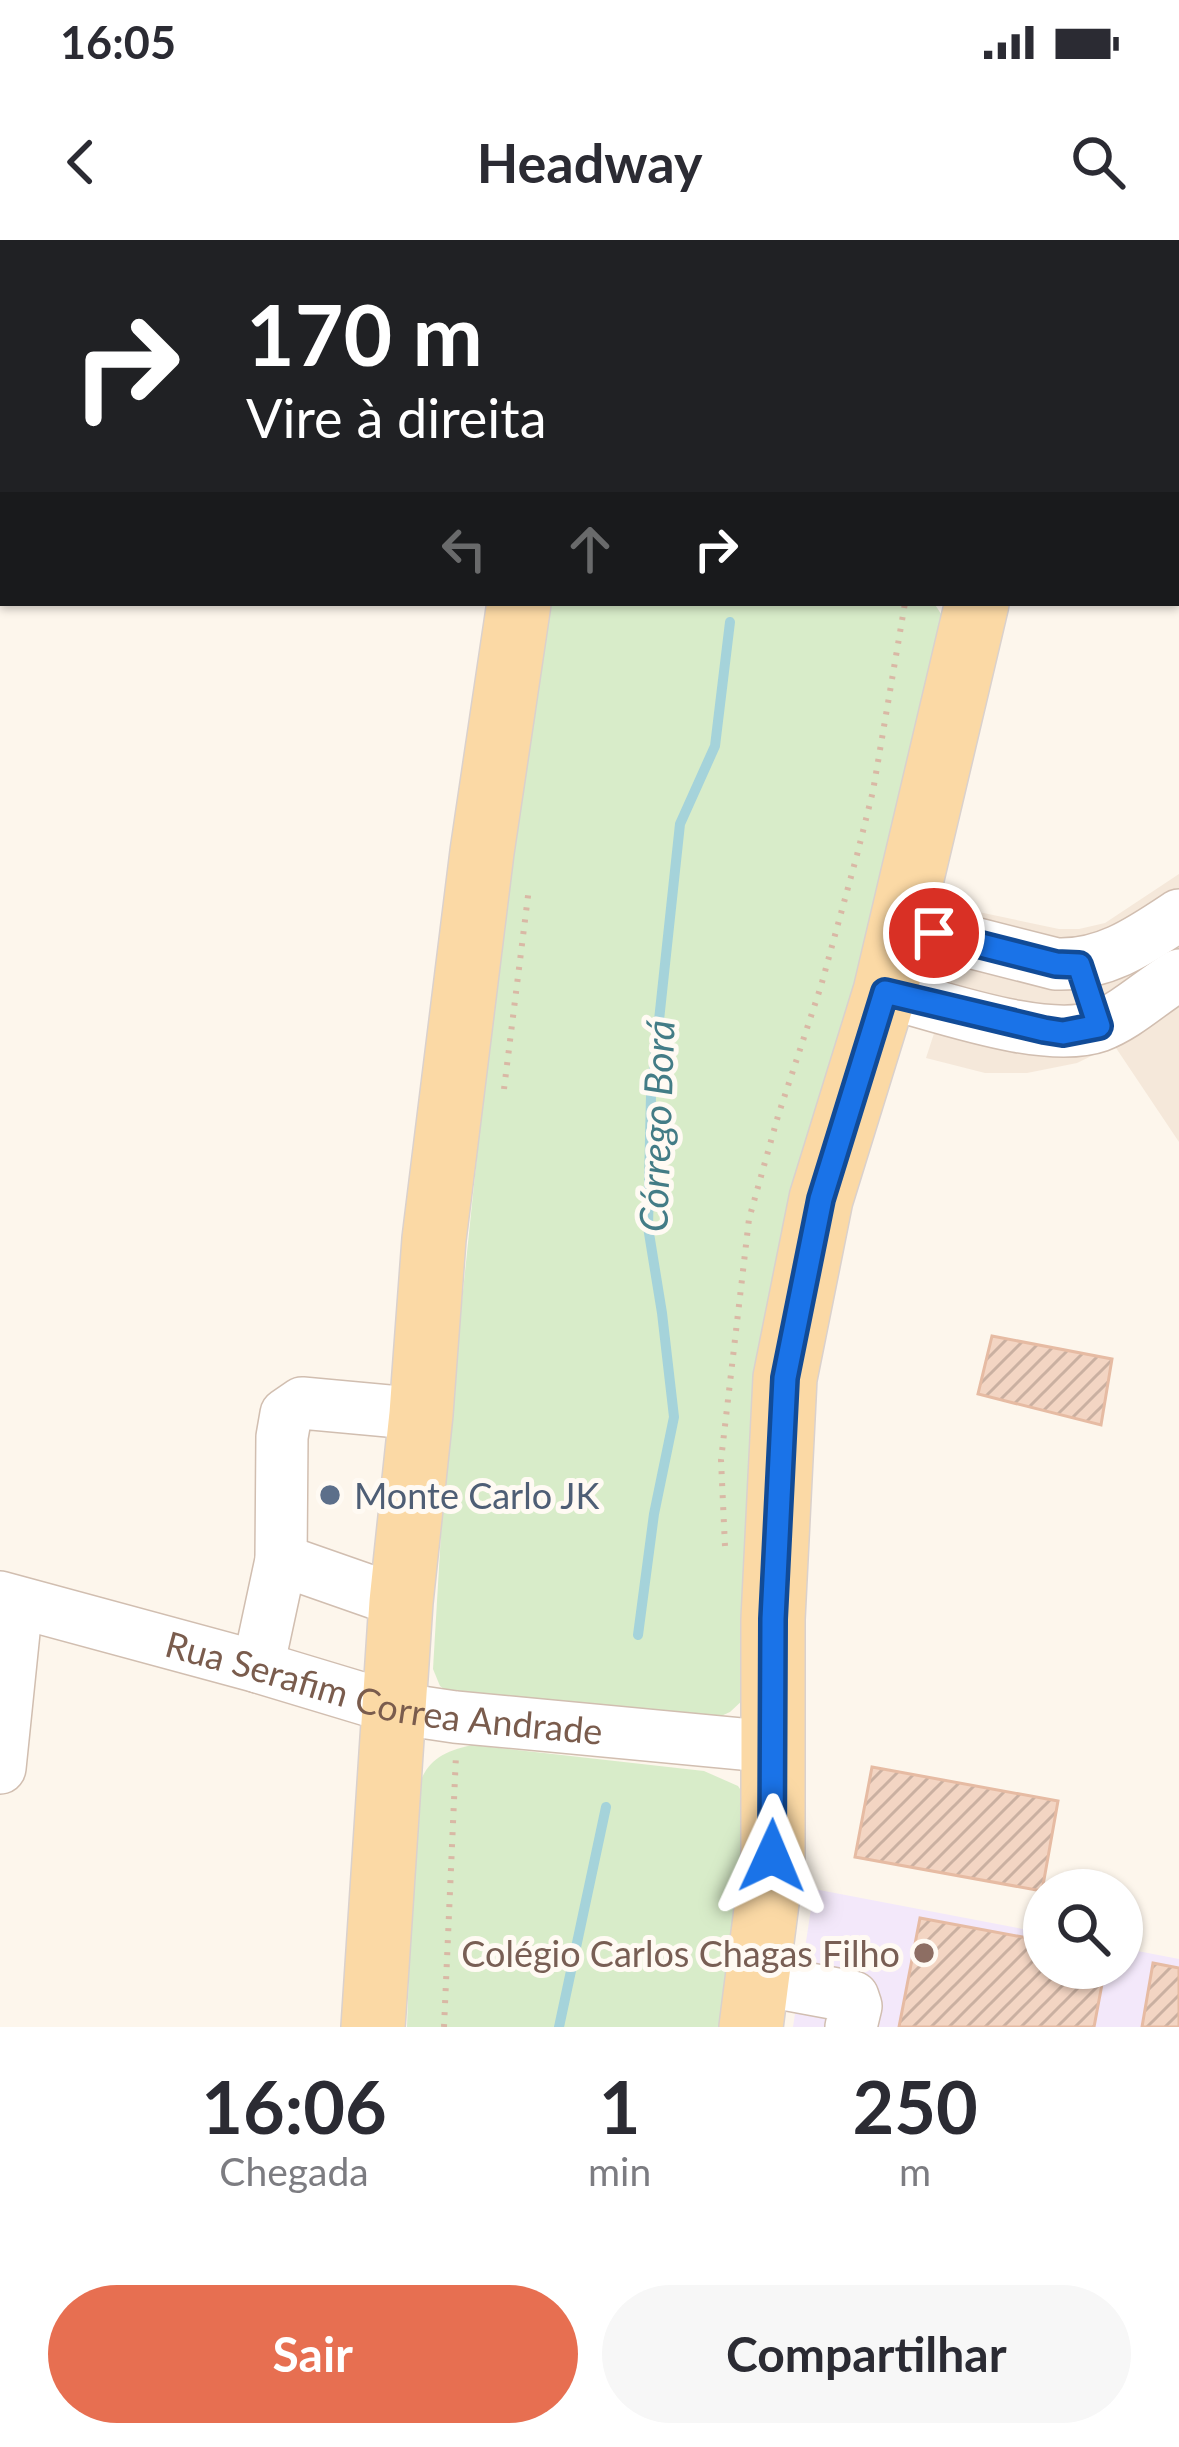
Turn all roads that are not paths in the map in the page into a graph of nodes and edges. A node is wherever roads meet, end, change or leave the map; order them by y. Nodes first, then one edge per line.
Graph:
1 (519, 606) edge
2 (972, 609) edge
3 (1179, 915) edge
4 (903, 925) junction
5 (1079, 965) junction
6 (1179, 975) edge
7 (885, 992) junction
8 (1099, 1026) junction
9 (421, 1414) junction
10 (281, 1560) junction
11 (9, 1600) edge
12 (400, 1602) junction
13 (257, 1667) junction
14 (394, 1708) junction
15 (774, 1747) junction
16 (0, 1768) edge
17 (754, 2003) edge
18 (373, 2027) edge
19 (851, 2027) edge

1 - 9 main road
2 - 4 main road
3 - 5 street
4 - 5 street
4 - 7 main road
5 - 8 street
6 - 8 street
7 - 8 street
7 - 15 main road
9 - 10 street
9 - 12 main road
10 - 12 street
10 - 13 street
11 - 13 street, Rua Serafim Correa Andrade
11 - 16 street
12 - 14 main road
13 - 14 street, Rua Serafim Correa Andrade
14 - 15 street, Rua Serafim Correa Andrade
14 - 18 main road
15 - 17 main road
17 - 19 street

